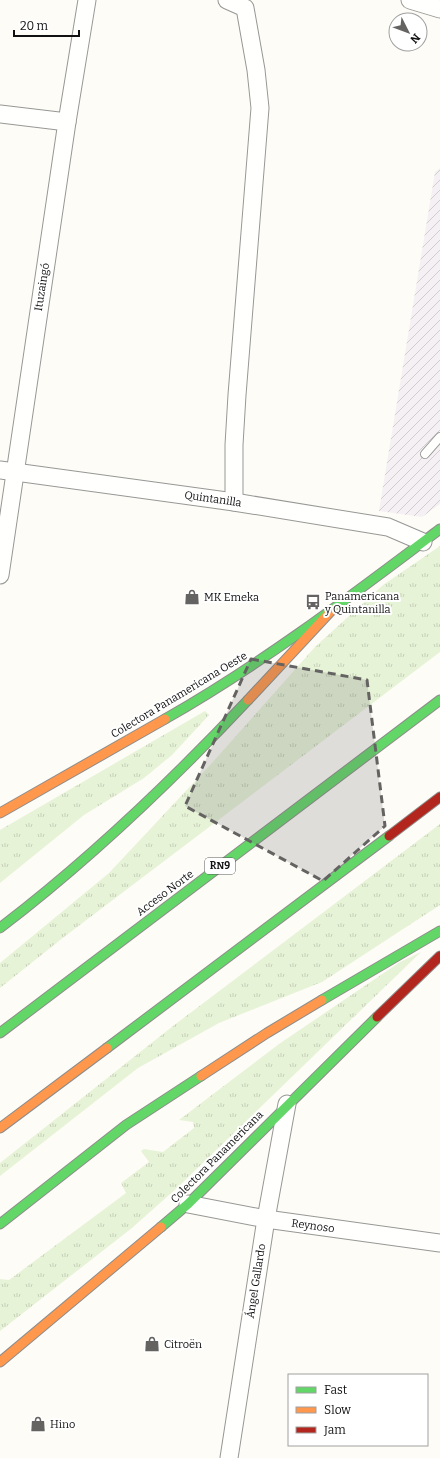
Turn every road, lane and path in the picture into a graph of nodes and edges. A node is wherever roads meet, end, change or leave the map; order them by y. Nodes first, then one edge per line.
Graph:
1 (87, 0) edge
2 (227, 0) edge
3 (410, 0) edge
4 (244, 4) edge
5 (440, 9) edge
6 (0, 114) edge
7 (67, 122) junction
8 (440, 437) edge
9 (425, 454) dead end
10 (7, 471) edge
11 (234, 502) junction
12 (440, 529) edge
13 (423, 542) junction
14 (0, 574) edge
15 (332, 610) junction
16 (440, 700) edge
17 (440, 797) edge
18 (0, 813) edge
19 (0, 928) edge
20 (440, 931) edge
21 (440, 956) edge
22 (0, 1033) edge
23 (287, 1104) junction
24 (0, 1128) edge
25 (188, 1204) junction
26 (266, 1219) junction
27 (0, 1224) edge
28 (440, 1243) edge
29 (0, 1362) edge
30 (229, 1458) edge

1 - 7 street, Ituzaingó
2 - 4 street
3 - 5 street
4 - 11 street
6 - 7 street
7 - 10 street, Ituzaingó
8 - 9 lane
10 - 11 street, Quintanilla
10 - 14 street, Ituzaingó
11 - 13 street, Quintanilla
12 - 13 main road, Colectora Panamericana Oeste
13 - 15 main road, Colectora Panamericana Oeste
15 - 18 main road, Colectora Panamericana Oeste
15 - 19 main road
16 - 22 main road, Acceso Norte / RN9
17 - 24 main road
20 - 27 main road
21 - 23 main road, Colectora Panamericana
23 - 25 main road, Colectora Panamericana
23 - 26 street, Ángel Gallardo
25 - 26 street, Reynoso
25 - 29 main road, Colectora Panamericana
26 - 28 street, Reynoso
26 - 30 street, Ángel Gallardo

